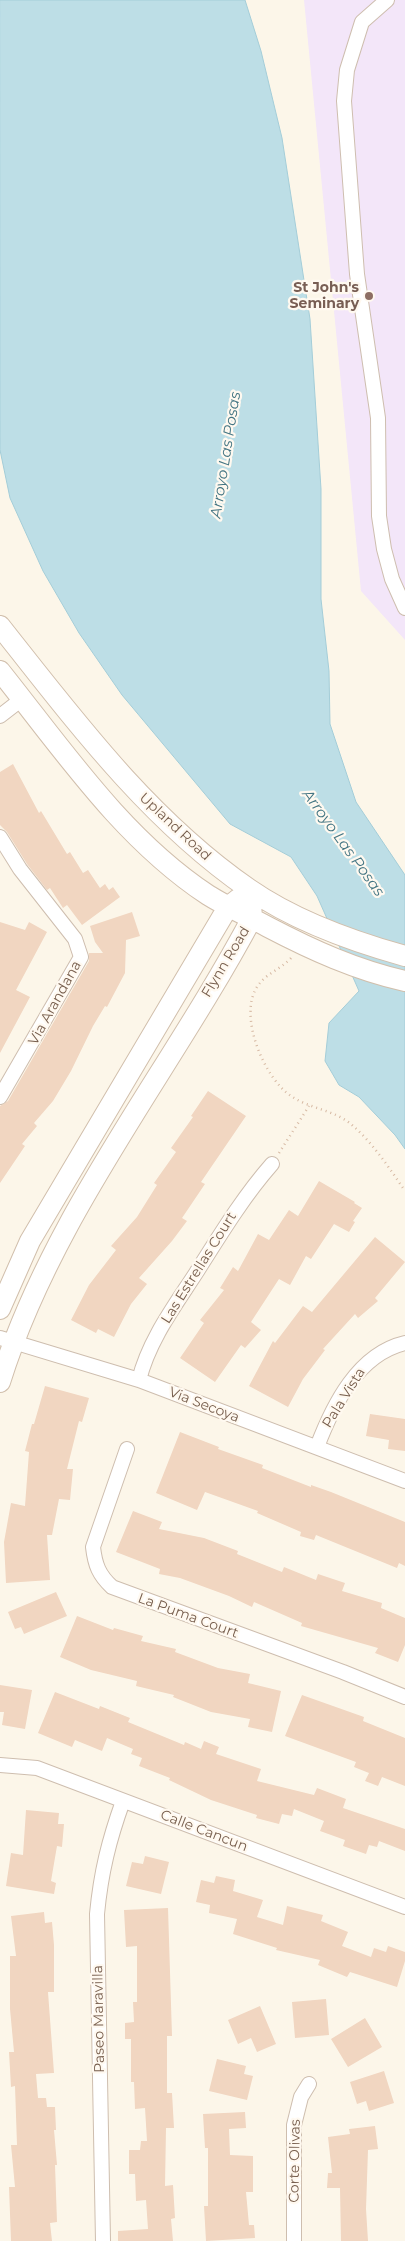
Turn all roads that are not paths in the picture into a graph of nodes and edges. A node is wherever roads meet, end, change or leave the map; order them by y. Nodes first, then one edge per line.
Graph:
1 (387, 0) edge
2 (405, 608) edge
3 (0, 626) edge
4 (0, 672) edge
5 (22, 699) junction
6 (0, 716) edge
7 (0, 837) edge
8 (250, 890) junction
9 (228, 907) junction
10 (252, 918) junction
11 (405, 956) edge
12 (405, 981) edge
13 (0, 1097) edge
14 (272, 1164) road end
15 (0, 1309) edge
16 (6, 1341) edge
17 (405, 1343) edge
18 (139, 1380) junction
19 (0, 1382) edge
20 (317, 1447) junction
21 (127, 1449) dead end
22 (405, 1481) edge
23 (405, 1697) edge
24 (0, 1765) edge
25 (122, 1801) junction
26 (405, 1907) edge
27 (309, 2084) dead end
28 (103, 2241) edge
29 (294, 2241) edge

1 - 2 street
3 - 8 main road, Upland Road
4 - 5 main road
5 - 6 street
5 - 9 main road
7 - 13 street, Via Arandana
8 - 9 main road, Flynn Road
8 - 10 main road, Flynn Road
8 - 11 main road, Upland Road
9 - 10 main road
9 - 15 main road, Flynn Road
10 - 12 main road
10 - 16 main road, Flynn Road
14 - 18 street, Las Estrellas Court
16 - 18 street, Via Secoya
16 - 19 main road, Flynn Road
17 - 20 street, Pala Vista
18 - 20 street, Via Secoya
20 - 22 street, Via Secoya
21 - 23 street, La Puma Court
24 - 25 street, Calle Cancun
25 - 26 street, Calle Cancun
25 - 28 street, Paseo Maravilla
27 - 29 street, Corte Olivas

